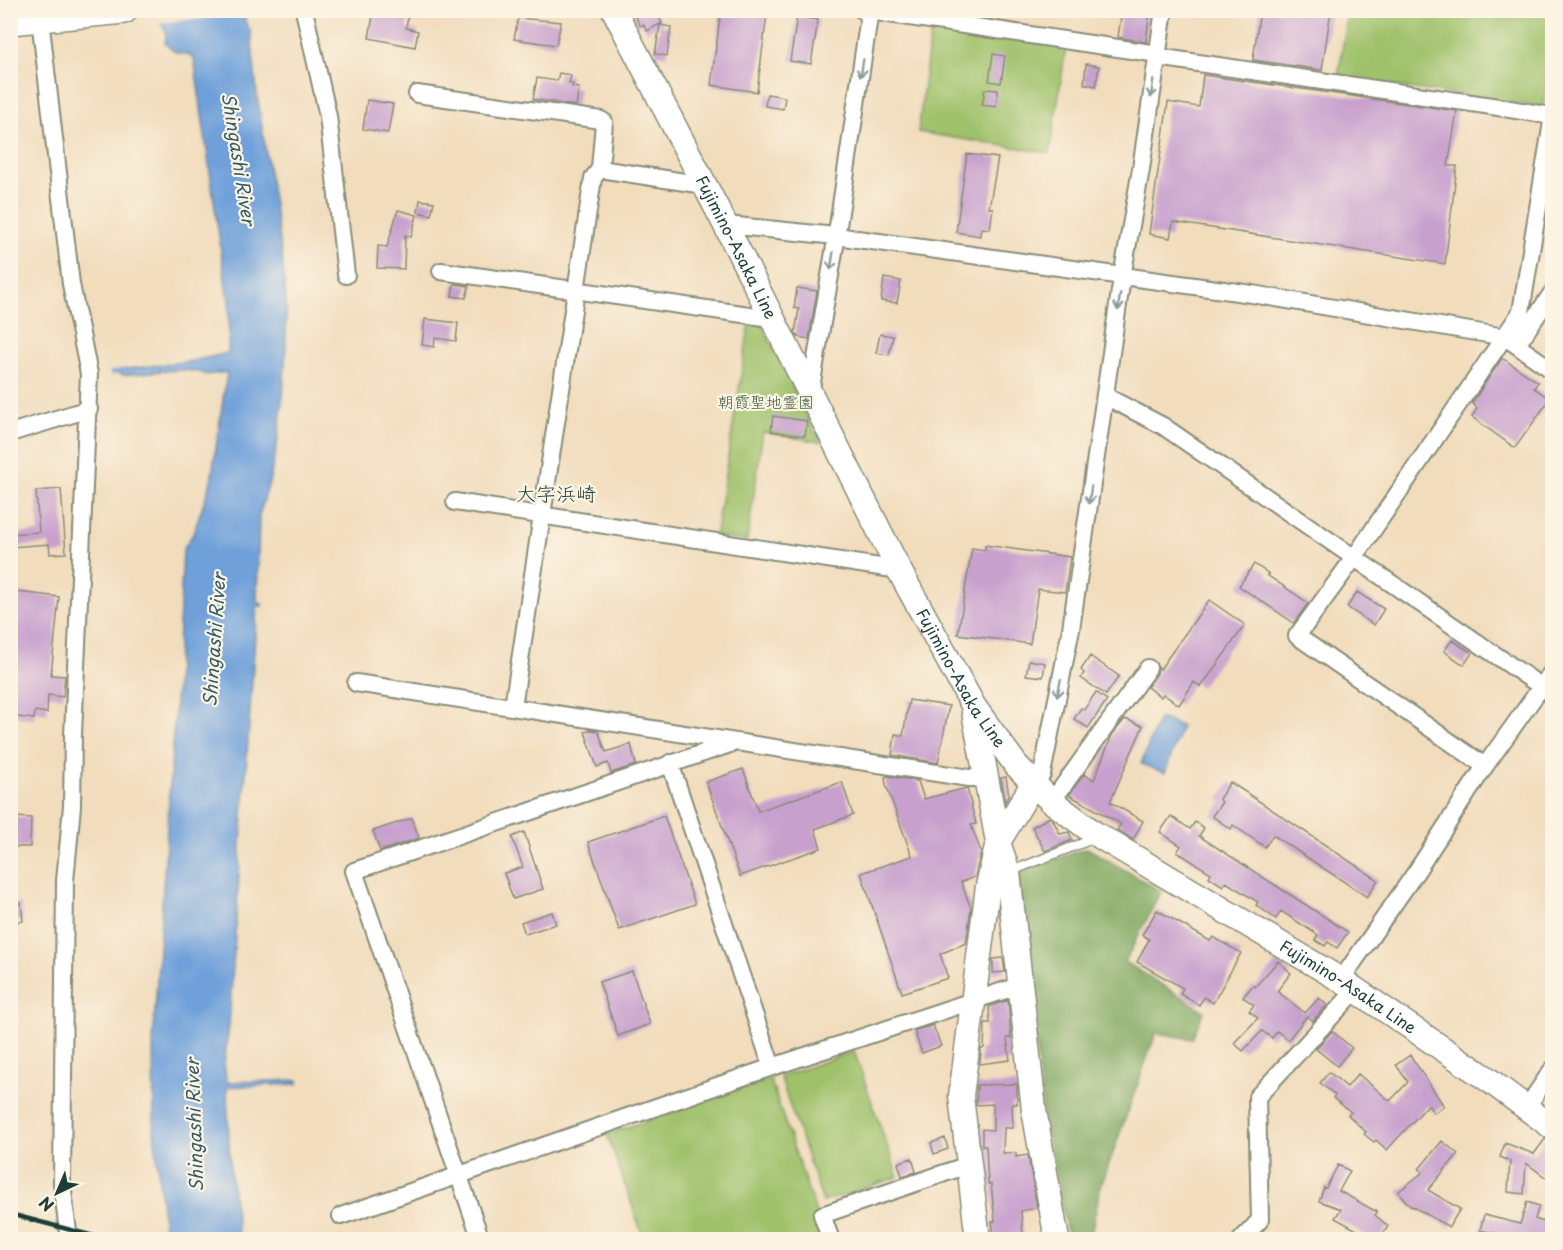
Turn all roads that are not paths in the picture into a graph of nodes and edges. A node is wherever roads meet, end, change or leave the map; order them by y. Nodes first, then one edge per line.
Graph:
1 (124, 10) edge
2 (304, 10) edge
3 (614, 10) edge
4 (1164, 10) edge
5 (868, 11) edge
6 (46, 15) edge
7 (10, 21) edge
8 (1158, 54) junction
9 (417, 94) dead end
10 (1552, 116) edge
11 (1552, 122) edge
12 (600, 169) junction
13 (704, 185) junction
14 (727, 228) junction
15 (836, 236) junction
16 (441, 271) dead end
17 (346, 275) dead end
18 (1122, 277) junction
19 (577, 289) junction
20 (1552, 293) edge
21 (771, 318) junction
22 (1511, 341) junction
23 (1552, 370) edge
24 (810, 394) junction
25 (1105, 396) junction
26 (89, 409) junction
27 (10, 433) edge
28 (455, 502) dead end
29 (543, 515) junction
30 (1354, 558) junction
31 (898, 570) junction
32 (1148, 668) dead end
33 (1552, 672) edge
34 (356, 683) dead end
35 (1547, 691) edge
36 (974, 707) junction
37 (513, 708) junction
38 (736, 742) junction
39 (670, 763) junction
40 (1485, 765) junction
41 (985, 778) junction
42 (1041, 792) junction
43 (1095, 833) junction
44 (998, 842) junction
45 (1008, 872) junction
46 (1021, 985) junction
47 (1349, 985) junction
48 (973, 1001) junction
49 (772, 1067) junction
50 (1552, 1070) edge
51 (1527, 1107) junction
52 (1552, 1127) edge
53 (968, 1165) junction
54 (458, 1176) junction
55 (341, 1216) dead end
56 (71, 1239) edge
57 (481, 1239) edge
58 (831, 1239) edge
59 (978, 1239) edge
60 (1058, 1239) edge
61 (1241, 1239) edge

1 - 6 main road
2 - 17 street
3 - 13 main road, Fujimino-Asaka Line
4 - 8 street
5 - 8 street
5 -> 15 street
6 - 7 main road
6 - 26 street
8 - 10 street
8 -> 18 street
9 - 12 street
11 - 22 street
12 - 13 street
12 - 19 street
13 - 14 main road, Fujimino-Asaka Line
14 - 15 street
14 - 21 main road, Fujimino-Asaka Line
15 - 18 street
15 -> 24 street
16 - 19 street
18 - 22 street
18 -> 25 street
19 - 21 street
19 - 29 street
20 - 22 street
21 - 24 main road, Fujimino-Asaka Line
22 - 23 street
22 - 30 street
24 - 31 main road, Fujimino-Asaka Line
25 - 30 street
25 -> 42 street
26 - 27 street
26 - 56 street
28 - 29 street
29 - 31 street
29 - 37 street
30 - 35 street
30 - 40 street
31 - 36 main road, Fujimino-Asaka Line
32 - 42 street
33 - 35 street
34 - 37 street
35 - 40 street
36 - 41 main road
36 - 42 main road, Fujimino-Asaka Line
37 - 38 street
38 - 39 street
38 - 41 street
39 - 49 street
39 - 54 street
40 - 47 street
41 - 44 main road
42 - 43 main road, Fujimino-Asaka Line
42 - 44 main road
43 - 45 lane
43 - 47 main road, Fujimino-Asaka Line
44 - 45 main road
44 - 48 main road
45 - 46 main road
46 - 48 street
46 - 60 main road
47 - 51 main road, Fujimino-Asaka Line
47 - 61 street
48 - 49 street
48 - 53 main road
49 - 54 street
50 - 51 street
51 - 52 main road, Fujimino-Asaka Line
53 - 58 street
53 - 59 main road
54 - 55 street
54 - 57 street

